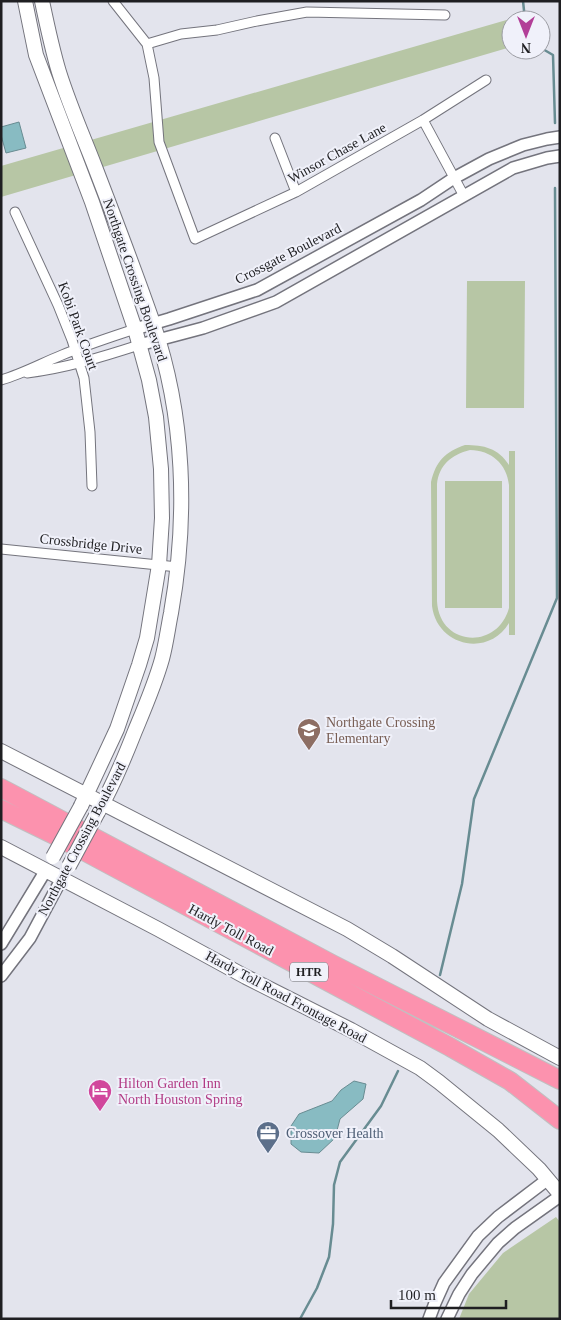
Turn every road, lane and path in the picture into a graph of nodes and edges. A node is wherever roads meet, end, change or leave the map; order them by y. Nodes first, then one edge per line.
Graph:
1 (25, 1) edge
2 (42, 1) edge
3 (113, 1) edge
4 (445, 15) dead end
5 (147, 44) junction
6 (52, 47) junction
7 (36, 55) junction
8 (486, 80) dead end
9 (423, 120) junction
10 (560, 137) edge
11 (275, 138) dead end
12 (560, 156) edge
13 (454, 178) junction
14 (296, 192) junction
15 (464, 196) junction
16 (106, 197) junction
17 (92, 202) junction
18 (15, 212) dead end
19 (356, 235) junction
20 (364, 252) junction
21 (257, 290) junction
22 (265, 306) junction
23 (153, 324) junction
24 (135, 329) junction
25 (158, 340) junction
26 (139, 345) junction
27 (74, 350) junction
28 (79, 364) junction
29 (20, 374) junction
30 (1, 380) edge
31 (178, 436) junction
32 (158, 438) junction
33 (92, 486) dead end
34 (1, 549) edge
35 (160, 565) junction
36 (178, 567) junction
37 (131, 687) junction
38 (150, 695) junction
39 (1, 751) edge
40 (1, 788) edge
41 (83, 800) junction
42 (101, 808) junction
43 (1, 809) edge
44 (1, 847) edge
45 (46, 870) junction
46 (62, 878) junction
47 (1, 944) edge
48 (1, 976) edge
49 (560, 1058) edge
50 (560, 1080) edge
51 (560, 1120) edge
52 (554, 1177) edge
53 (560, 1195) edge
54 (444, 1283) junction
55 (460, 1294) junction
56 (429, 1319) edge
57 (447, 1319) edge

1 - 7 main road, Northgate Crossing Boulevard
2 - 6 main road, Northgate Crossing Boulevard
3 - 5 street
4 - 5 street
5 - 14 street, Winsor Chase Lane
6 - 7 main road
6 - 16 main road, Northgate Crossing Boulevard
7 - 17 main road, Northgate Crossing Boulevard
8 - 9 street, Winsor Chase Lane
9 - 13 street
9 - 14 street, Winsor Chase Lane
10 - 13 street, Crossgate Boulevard
11 - 14 street
12 - 15 street, Crossgate Boulevard
13 - 15 street
13 - 19 street, Crossgate Boulevard
15 - 20 street, Crossgate Boulevard
16 - 17 main road
16 - 23 main road, Northgate Crossing Boulevard
17 - 24 main road, Northgate Crossing Boulevard
18 - 27 street, Kobi Park Court
19 - 20 street
19 - 21 street, Crossgate Boulevard
20 - 22 street, Crossgate Boulevard
21 - 22 street
21 - 23 street, Crossgate Boulevard
22 - 25 street, Crossgate Boulevard
23 - 24 street, Crossgate Boulevard
23 - 25 main road, Northgate Crossing Boulevard
24 - 26 main road, Northgate Crossing Boulevard
24 - 27 street, Crossgate Boulevard
25 - 26 street, Crossgate Boulevard
25 - 31 main road, Northgate Crossing Boulevard
26 - 28 street, Crossgate Boulevard
26 - 32 main road, Northgate Crossing Boulevard
27 - 28 street, Kobi Park Court
27 - 29 street, Crossgate Boulevard
28 - 29 street, Crossgate Boulevard
28 - 33 street, Kobi Park Court
29 - 30 street, Crossgate Boulevard
31 - 32 main road
31 - 36 main road, Northgate Crossing Boulevard
32 - 35 main road, Northgate Crossing Boulevard
34 - 35 street, Crossbridge Drive
35 - 36 street, Crossbridge Drive
35 - 37 main road, Northgate Crossing Boulevard
36 - 38 main road, Northgate Crossing Boulevard
37 - 38 main road
37 - 41 main road, Northgate Crossing Boulevard
38 - 42 main road, Northgate Crossing Boulevard
39 - 41 main road
40 - 50 highway, Hardy Toll Road / HTR
41 - 42 main road
41 - 45 main road, Northgate Crossing Boulevard, bridge
42 - 46 main road, Northgate Crossing Boulevard, bridge
42 - 49 main road
43 - 51 highway, Hardy Toll Road / HTR
44 - 45 main road, Hardy Toll Road Frontage Road
45 - 46 main road, Hardy Toll Road Frontage Road
45 - 47 street, Northgate Crossing Boulevard
46 - 48 street, Northgate Crossing Boulevard
46 - 52 main road, Hardy Toll Road Frontage Road
52 - 53 main road, Hardy Toll Road Frontage Road
52 - 54 street
53 - 55 street
54 - 55 street
54 - 56 street
55 - 57 street

